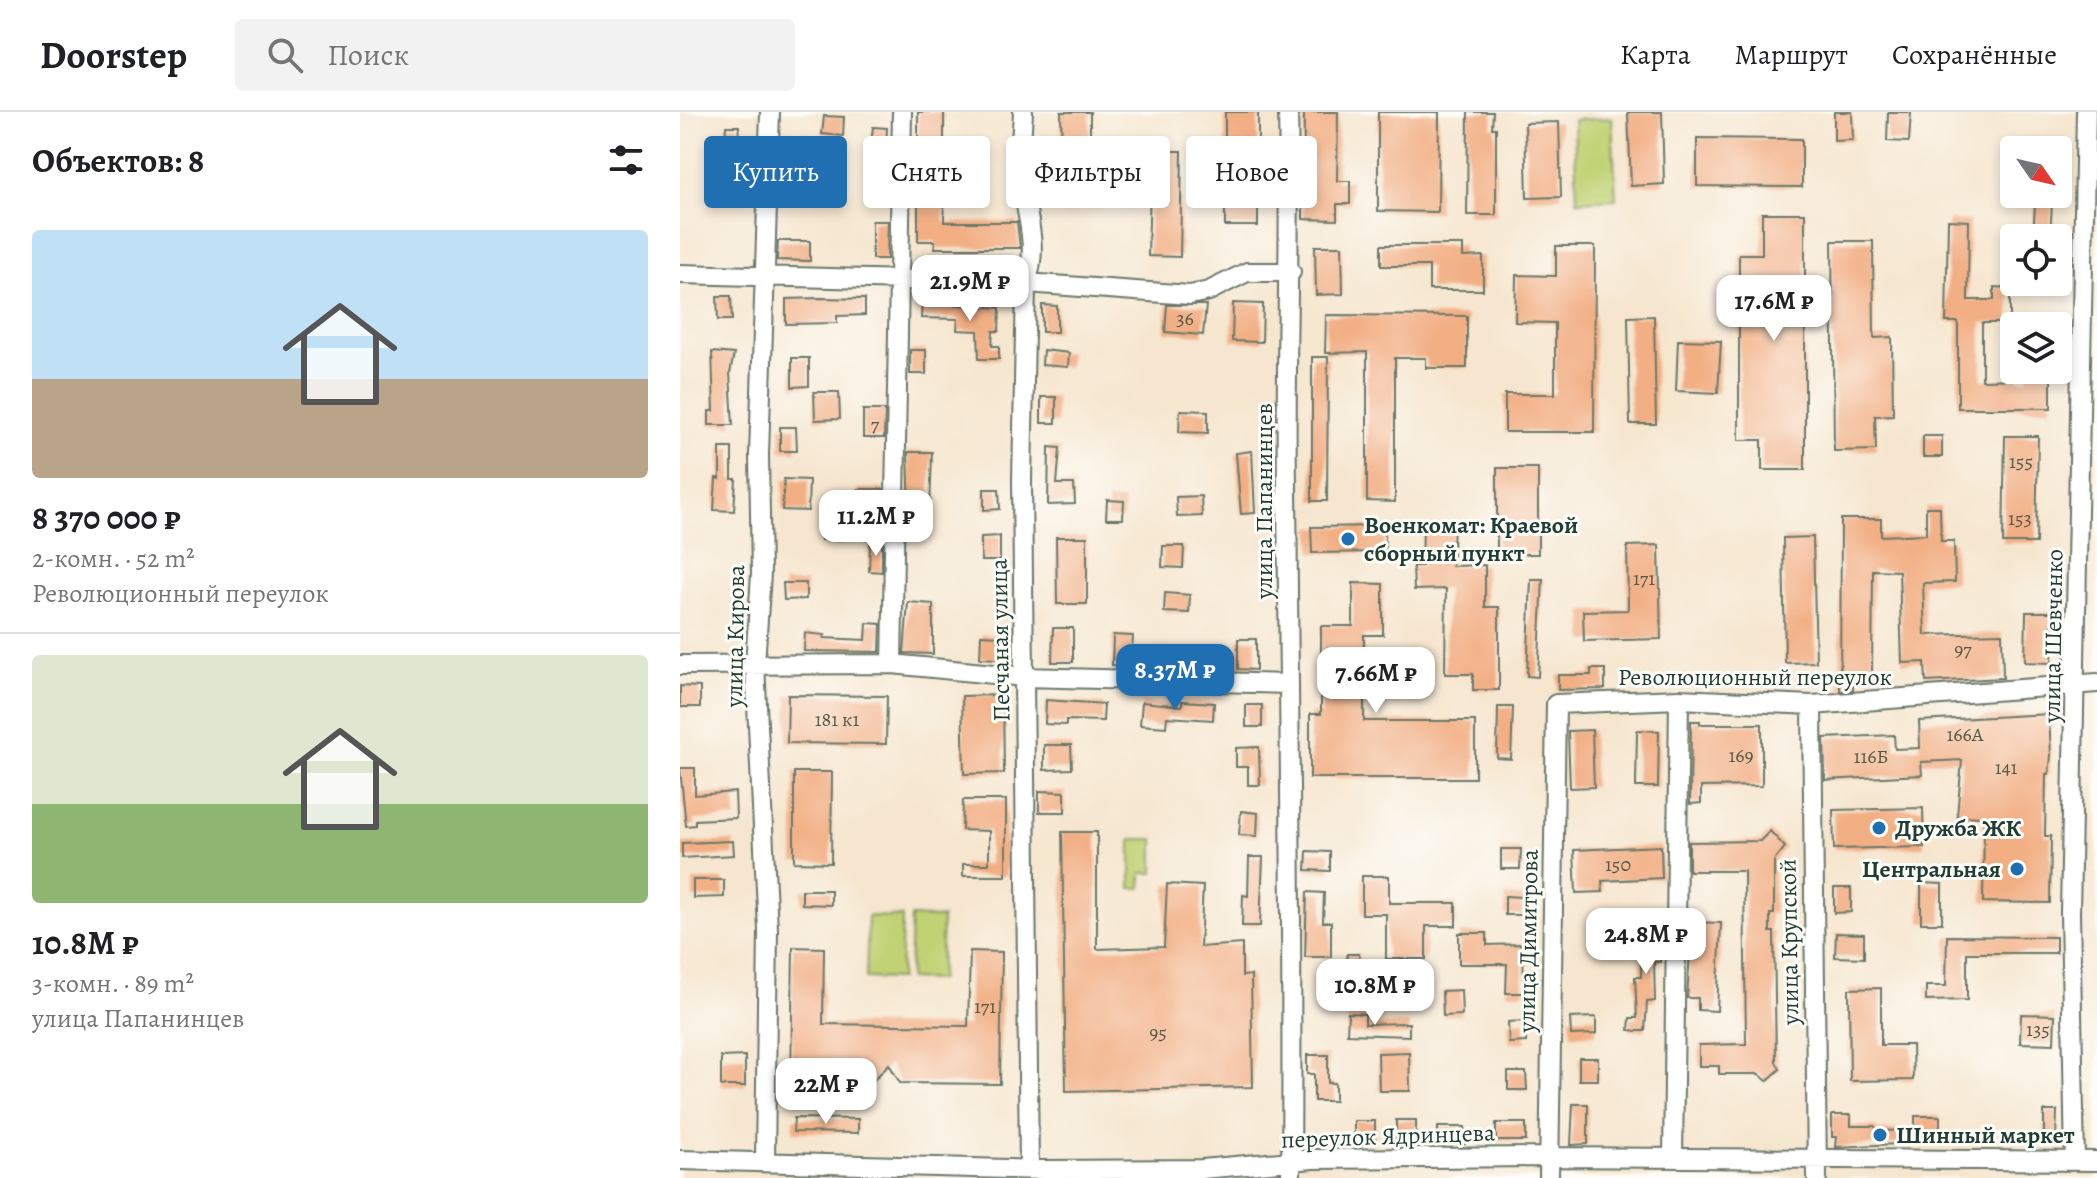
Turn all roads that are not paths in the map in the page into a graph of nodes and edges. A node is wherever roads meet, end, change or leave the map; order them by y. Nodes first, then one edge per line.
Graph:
1 (770, 112) edge
2 (902, 112) edge
3 (1023, 112) edge
4 (1288, 112) edge
5 (2086, 112) edge
6 (1291, 272) junction
7 (680, 274) edge
8 (764, 276) junction
9 (899, 279) junction
10 (1026, 283) junction
11 (755, 664) junction
12 (892, 664) junction
13 (680, 665) edge
14 (1024, 677) junction
15 (2077, 683) junction
16 (2097, 683) edge
17 (1289, 684) junction
18 (1679, 699) junction
19 (1556, 704) joint
20 (1812, 705) junction
21 (1549, 1157) junction
22 (1673, 1158) junction
23 (680, 1160) edge
24 (765, 1161) junction
25 (2075, 1161) junction
26 (2097, 1161) edge
27 (1817, 1169) edge
28 (1029, 1170) junction
29 (1291, 1170) edge
30 (1549, 1178) edge

1 - 8 street, улица Кирова
2 - 9 street
3 - 10 street, Песчаная улица
4 - 6 street, улица Папанинцев
5 - 15 street, улица Шевченко
6 - 10 street
6 - 17 street, улица Папанинцев
7 - 8 street
8 - 9 street
8 - 11 street, улица Кирова
9 - 10 street
9 - 12 street
10 - 14 street, Песчаная улица
11 - 12 street
11 - 13 street
11 - 24 street, улица Кирова
12 - 14 street
14 - 17 street
14 - 28 street, Песчаная улица
15 - 16 street, Революционный переулок
15 - 20 street, Революционный переулок
15 - 25 street, улица Шевченко
17 - 29 street, улица Папанинцев
18 - 19 street, Революционный переулок
18 - 20 street, Революционный переулок
18 - 22 street
19 - 21 street, улица Димитрова
20 - 27 street, улица Крупской
21 - 22 street, переулок Ядринцева
21 - 29 street, переулок Ядринцева
21 - 30 street, улица Димитрова
22 - 27 street, переулок Ядринцева
23 - 24 street, переулок Ядринцева
24 - 28 street, переулок Ядринцева
25 - 26 street, переулок Ядринцева
25 - 27 street, переулок Ядринцева
28 - 29 street, переулок Ядринцева

